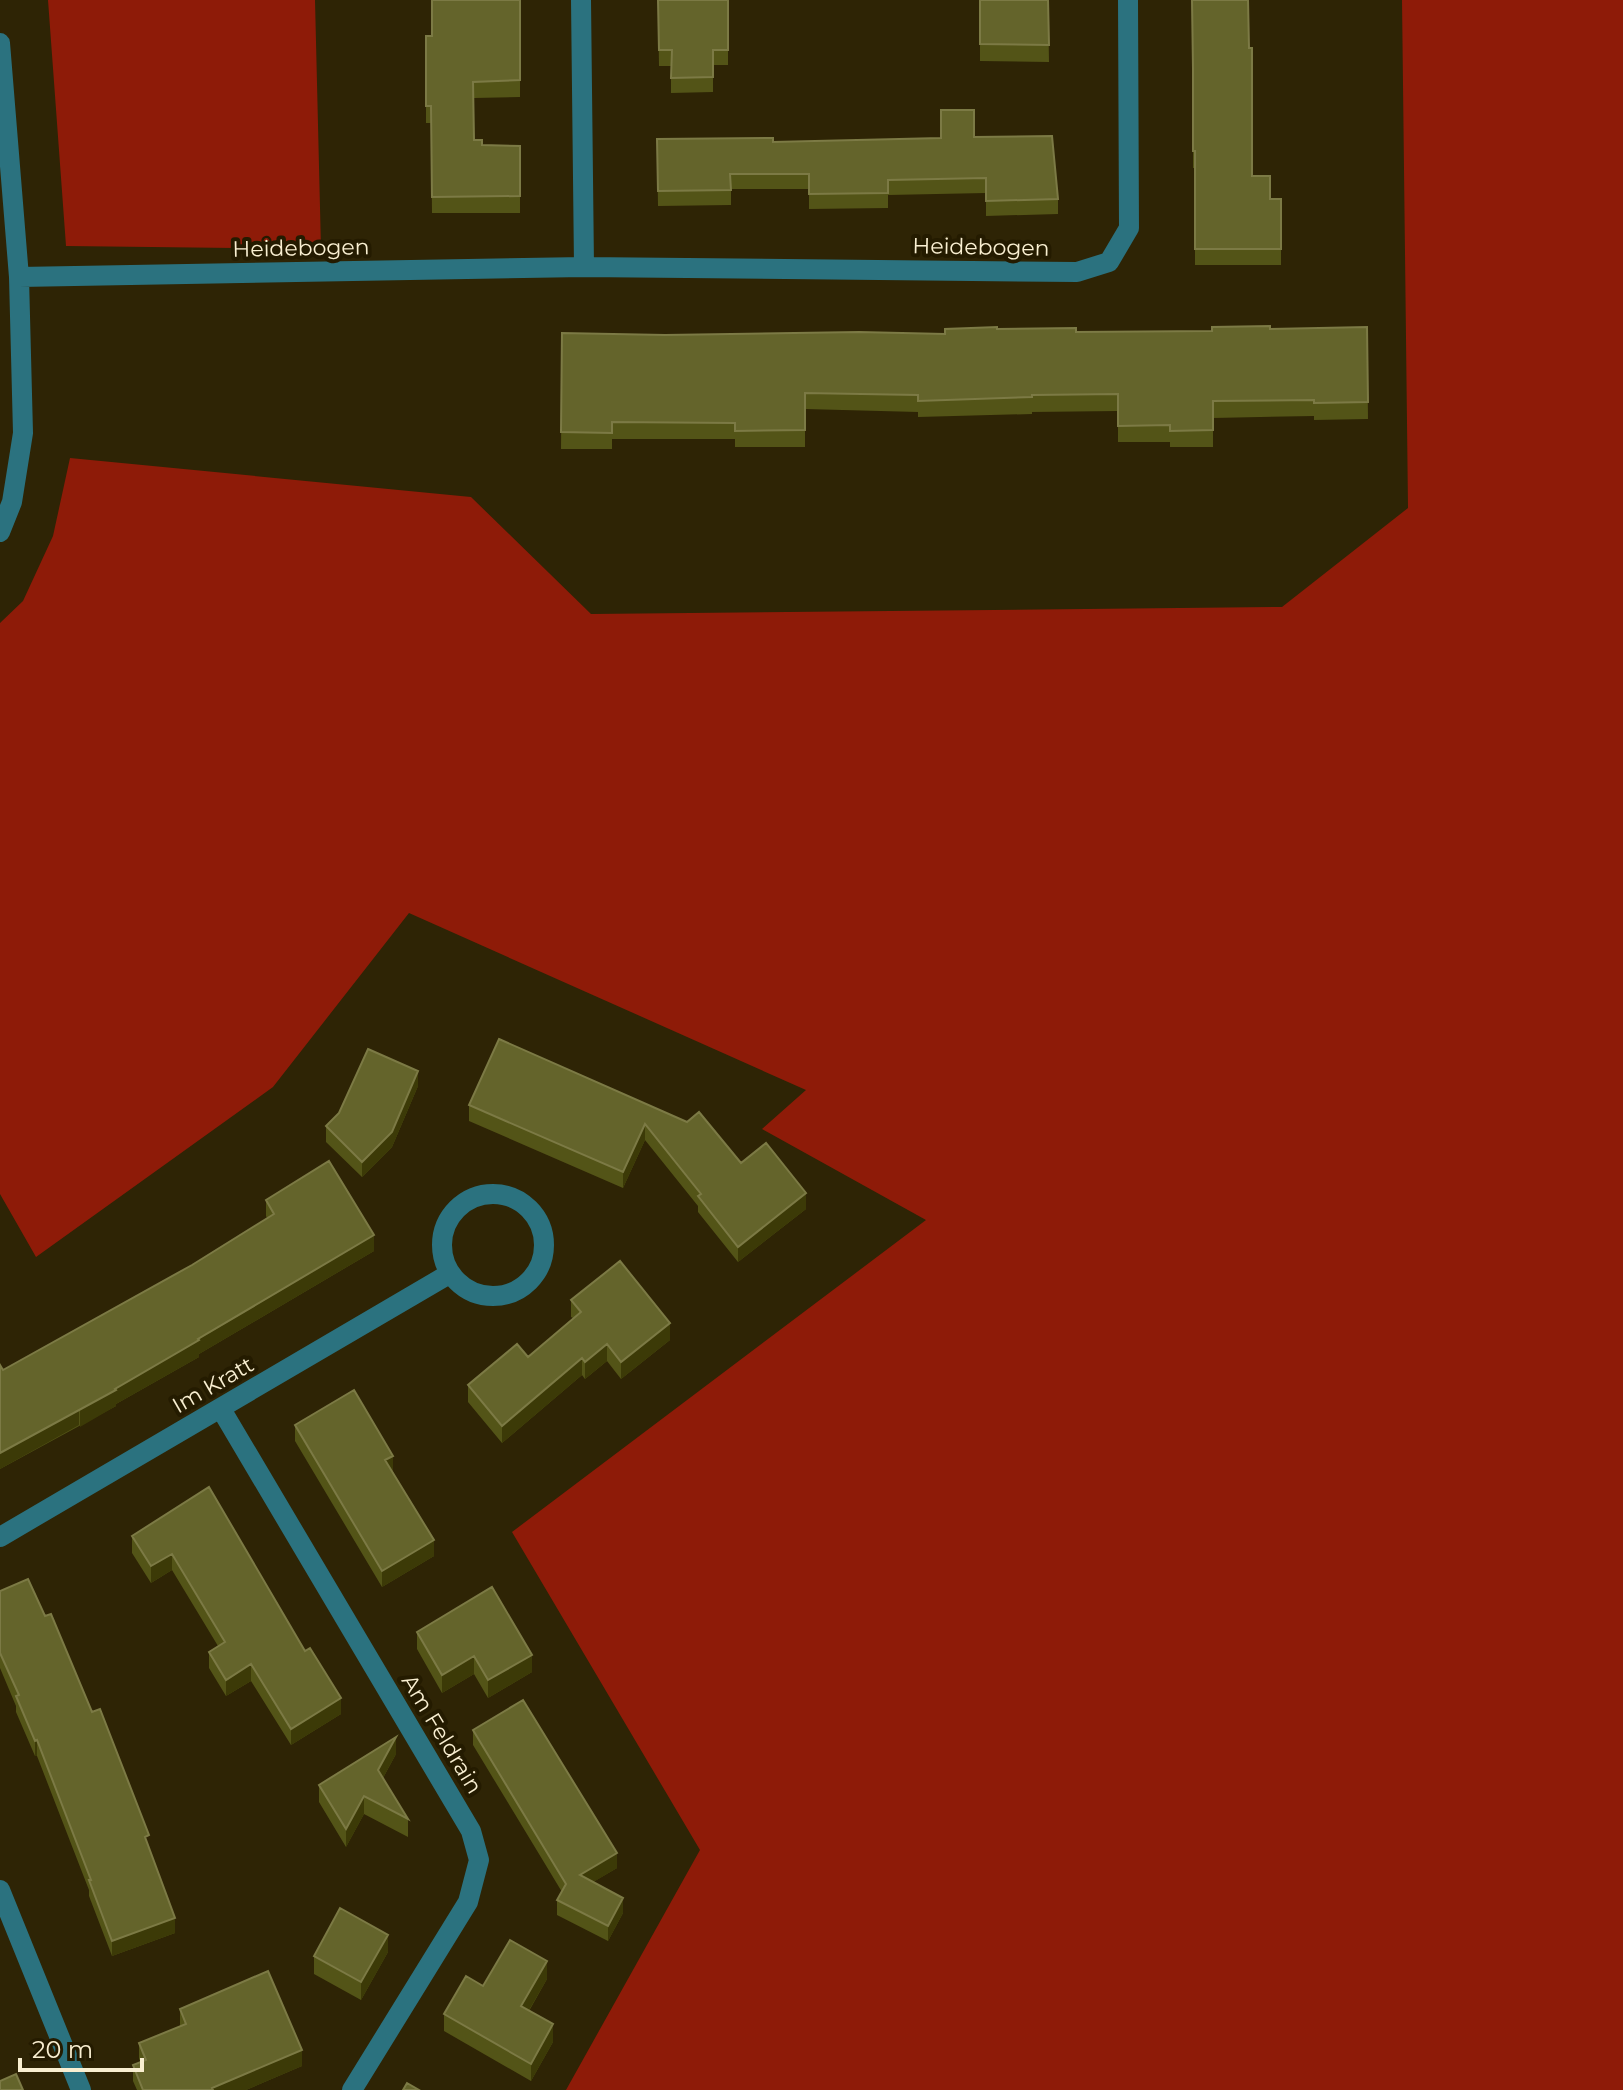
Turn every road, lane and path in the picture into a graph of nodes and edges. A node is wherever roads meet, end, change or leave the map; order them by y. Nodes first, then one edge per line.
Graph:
1 (581, 0) edge
2 (1128, 0) edge
3 (0, 43) edge
4 (584, 267) junction
5 (19, 277) junction
6 (0, 532) edge
7 (449, 1274) junction
8 (221, 1409) junction
9 (0, 1537) edge
10 (0, 1890) edge
11 (81, 2090) edge
12 (352, 2090) edge

1 - 4 street
2 - 4 street, Heidebogen
3 - 5 street
4 - 5 street, Heidebogen
5 - 6 street
7 - 7 street
7 - 8 street, Im Kratt
8 - 9 street, Im Kratt
8 - 12 street, Am Feldrain
10 - 11 street

